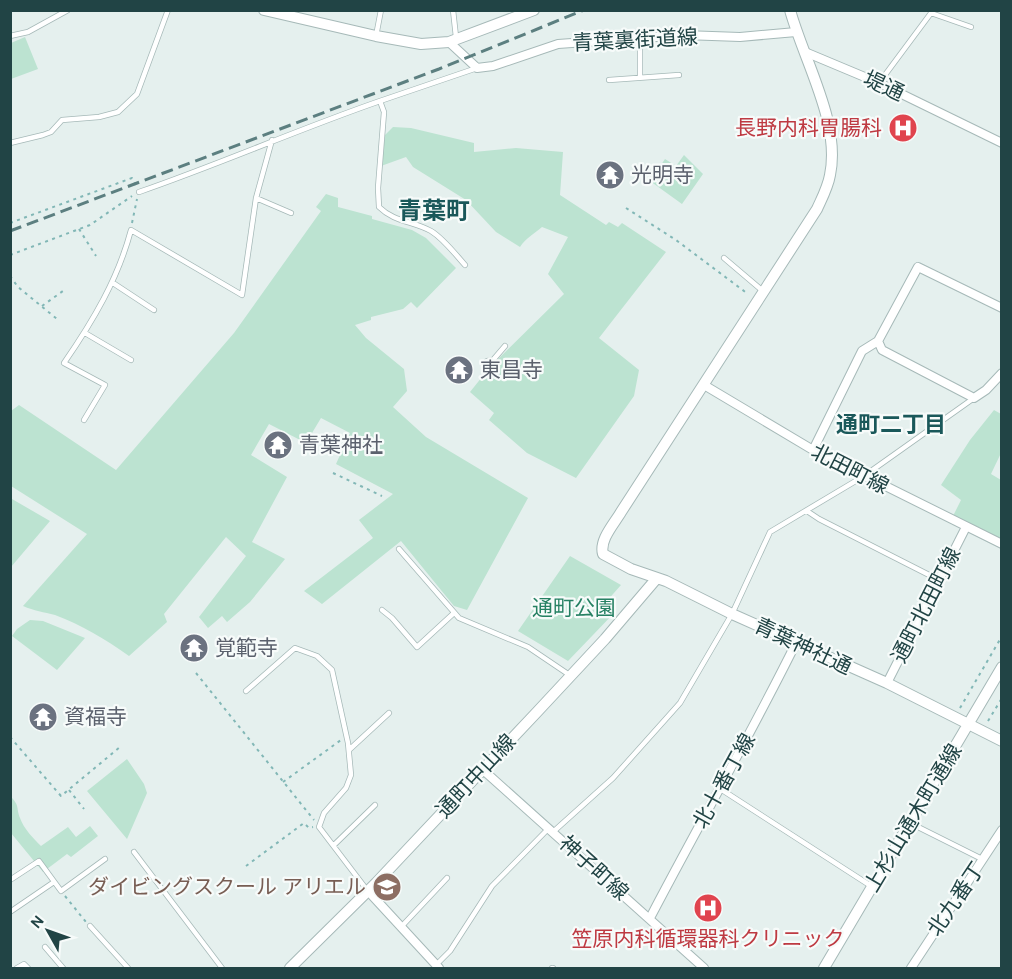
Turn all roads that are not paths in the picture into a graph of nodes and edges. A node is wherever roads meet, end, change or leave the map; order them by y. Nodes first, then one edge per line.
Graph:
1 (68, 10) edge
2 (168, 10) edge
3 (264, 10) edge
4 (381, 10) edge
5 (453, 10) edge
6 (534, 10) edge
7 (790, 10) edge
8 (971, 27) dead end
9 (796, 32) junction
10 (10, 36) edge
11 (376, 36) junction
12 (640, 38) junction
13 (453, 41) junction
14 (805, 52) junction
15 (477, 68) junction
16 (679, 75) dead end
17 (640, 77) junction
18 (609, 80) dead end
19 (879, 83) junction
20 (380, 100) junction
21 (272, 140) junction
22 (10, 143) edge
23 (1002, 143) edge
24 (139, 192) road end
25 (256, 198) junction
26 (291, 213) dead end
27 (724, 258) dead end
28 (465, 265) dead end
29 (113, 284) junction
30 (761, 296) junction
31 (1002, 308) edge
32 (154, 310) dead end
33 (85, 333) junction
34 (878, 342) junction
35 (505, 346) dead end
36 (131, 360) dead end
37 (487, 361) dead end
38 (1002, 374) edge
39 (704, 385) junction
40 (974, 398) junction
41 (84, 420) dead end
42 (813, 450) junction
43 (864, 476) junction
44 (807, 511) junction
45 (966, 527) junction
46 (1002, 544) edge
47 (399, 549) dead end
48 (657, 578) junction
49 (939, 580) junction
50 (382, 610) dead end
51 (454, 613) junction
52 (732, 614) junction
53 (796, 643) junction
54 (1002, 667) edge
55 (571, 676) junction
56 (886, 683) junction
57 (246, 691) dead end
58 (389, 713) dead end
59 (967, 726) junction
60 (1002, 741) edge
61 (349, 750) junction
62 (483, 769) junction
63 (719, 788) junction
64 (375, 805) dead end
65 (910, 823) junction
66 (550, 830) junction
67 (1002, 830) edge
68 (333, 845) junction
69 (134, 852) dead end
70 (105, 859) dead end
71 (983, 860) junction
72 (447, 878) dead end
73 (10, 880) edge
74 (54, 882) junction
75 (872, 887) junction
76 (368, 891) junction
77 (10, 912) edge
78 (650, 918) junction
79 (90, 926) dead end
80 (401, 927) junction
81 (45, 946) dead end
82 (437, 967) edge
83 (17, 969) edge
84 (28, 969) edge
85 (63, 969) edge
86 (128, 969) edge
87 (222, 969) edge
88 (290, 969) edge
89 (704, 969) edge
90 (824, 969) edge
91 (911, 969) edge

1 - 10 lane
2 - 22 lane
3 - 11 street
4 - 11 lane
5 - 13 lane
6 - 13 street
7 - 9 street
8 - 19 lane
9 - 12 street, 青葉裏街道線
9 - 14 street
11 - 13 street
12 - 15 street, 青葉裏街道線
12 - 17 lane
13 - 15 street
14 - 19 street, 堤通
14 - 30 street
15 - 20 lane
16 - 17 lane
17 - 18 lane
19 - 23 street, 堤通
20 - 21 lane
20 - 28 lane
21 - 24 lane
21 - 25 lane
25 - 26 lane
25 - 29 lane
27 - 30 lane
29 - 32 lane
29 - 33 lane
30 - 39 street
31 - 34 street
33 - 36 lane
33 - 41 lane
34 - 40 street
34 - 42 street
35 - 37 lane
38 - 40 street
39 - 42 street, 北田町線
39 - 48 street, 青葉神社通
40 - 43 lane
42 - 43 street, 北田町線
43 - 44 lane
43 - 45 street, 北田町線
44 - 49 lane
44 - 52 lane
45 - 46 street, 北田町線
45 - 49 street, 通町北田町線
47 - 51 lane
48 - 52 street, 青葉神社通
48 - 55 street, 通町中山線
49 - 56 street, 通町北田町線
50 - 51 lane
51 - 55 lane
52 - 53 street, 青葉神社通
52 - 66 lane
53 - 56 street, 青葉神社通
53 - 63 street, 北十番丁線
54 - 59 street, 上杉山通木町通線
55 - 62 street, 通町中山線
56 - 59 street, 青葉神社通
57 - 61 lane
58 - 61 lane
59 - 60 street, 青葉神社通
59 - 65 street, 上杉山通木町通線
61 - 68 lane
62 - 66 street, 神子町線
62 - 76 street, 通町中山線
63 - 75 lane
63 - 78 street, 北十番丁線
64 - 68 lane
65 - 71 lane
65 - 75 street, 上杉山通木町通線
66 - 78 street, 神子町線
66 - 82 lane
67 - 71 street, 北九番丁
68 - 76 lane
69 - 87 lane
70 - 74 lane
71 - 91 street, 北九番丁
72 - 80 lane
73 - 74 lane
74 - 77 lane
75 - 90 street, 上杉山通木町通線
76 - 80 street
76 - 88 street, 通町中山線
78 - 89 street, 神子町線
79 - 86 lane
80 - 82 street
81 - 85 lane
83 - 84 lane

